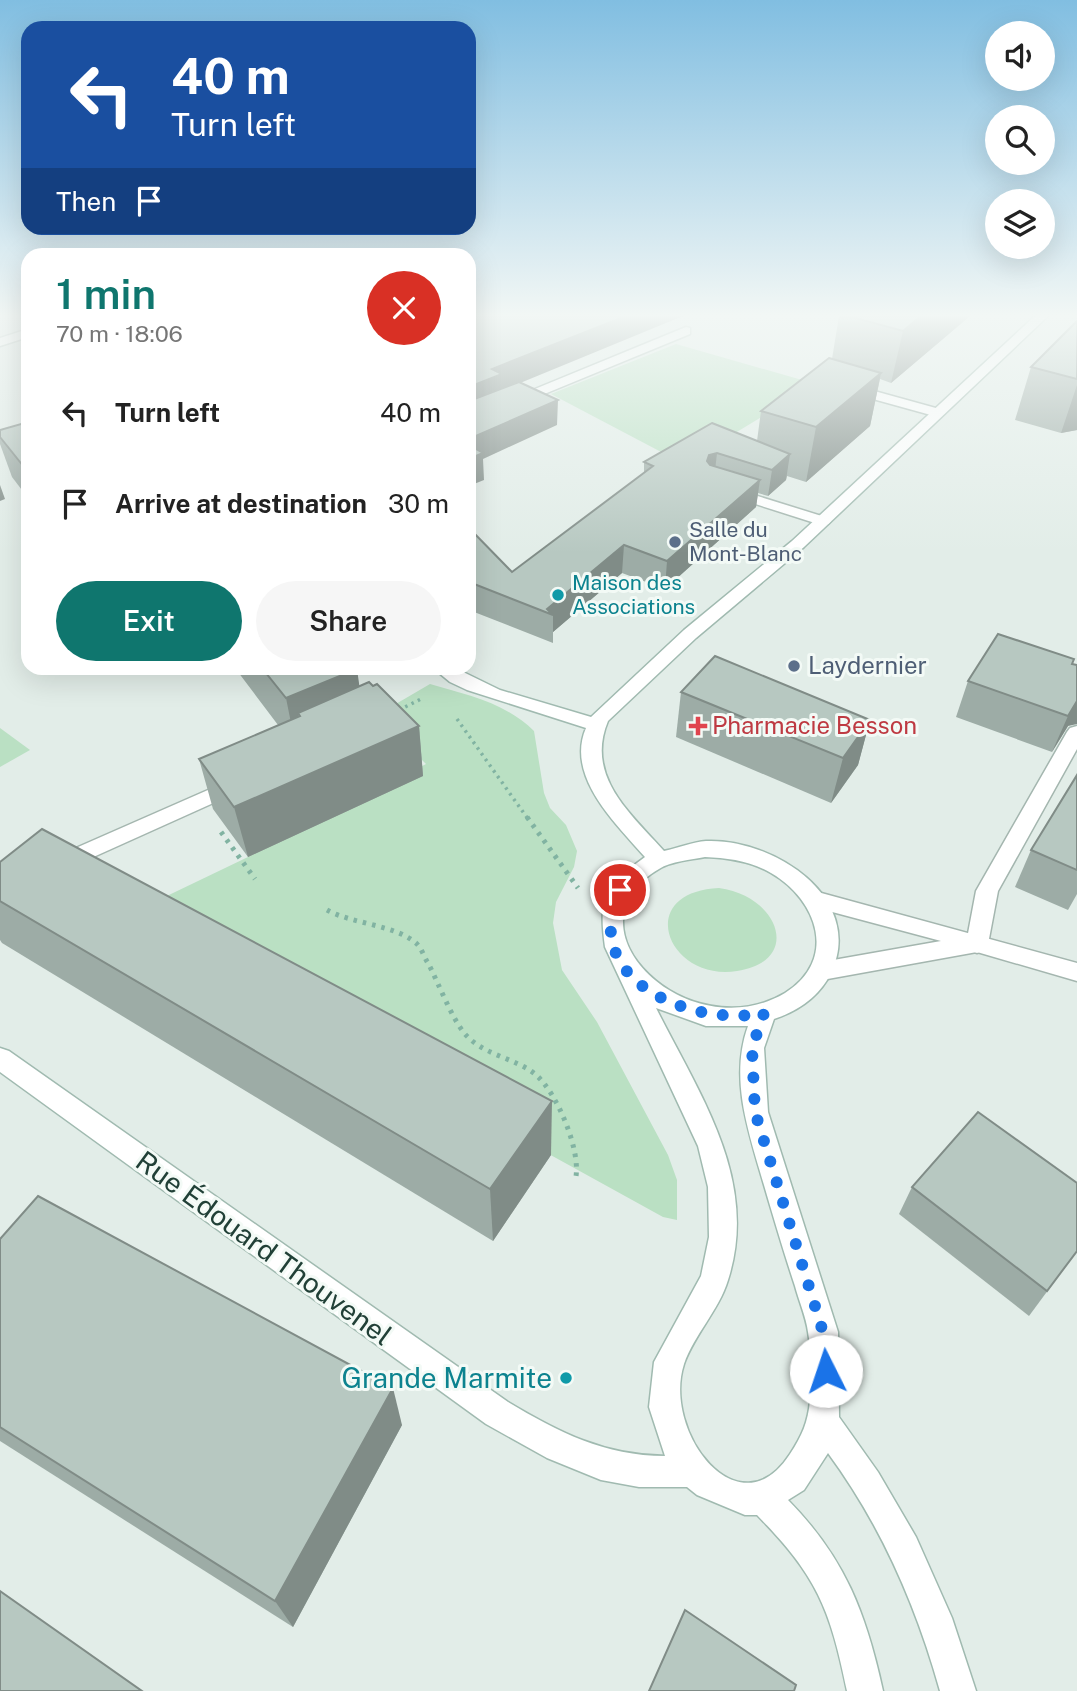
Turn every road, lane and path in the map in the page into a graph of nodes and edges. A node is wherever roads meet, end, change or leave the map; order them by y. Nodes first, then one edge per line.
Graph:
1 (532, 395) edge
2 (891, 395) edge
3 (957, 395) edge
4 (942, 409) junction
5 (476, 418) edge
6 (713, 486) edge
7 (823, 520) junction
8 (447, 675) edge
9 (452, 675) edge
10 (426, 696) dead end
11 (395, 712) edge
12 (596, 725) junction
13 (1077, 732) edge
14 (254, 777) edge
15 (200, 801) junction
16 (659, 859) junction
17 (42, 872) edge
18 (255, 880) dead end
19 (814, 899) junction
20 (327, 910) dead end
21 (977, 944) junction
22 (616, 947) junction
23 (822, 971) junction
24 (1077, 972) edge
25 (764, 1013) junction
26 (0, 1058) edge
27 (575, 1181) dead end
28 (824, 1420) junction
29 (692, 1471) junction
30 (763, 1498) junction
31 (865, 1691) edge
32 (958, 1691) edge

1 - 5 street
2 - 4 street
3 - 4 street
4 - 7 street
6 - 7 street
7 - 12 street
8 - 22 path
9 - 12 street
10 - 11 path
12 - 16 street
13 - 21 street
14 - 15 street
15 - 17 street
15 - 18 path
16 - 19 street
16 - 22 street
19 - 21 street
19 - 23 street
20 - 27 path
21 - 23 street
21 - 24 street
22 - 25 street
22 - 29 street
23 - 25 street
25 - 28 street
26 - 29 street, Rue Édouard Thouvenel
28 - 30 street
28 - 32 street
29 - 30 street
30 - 31 street

